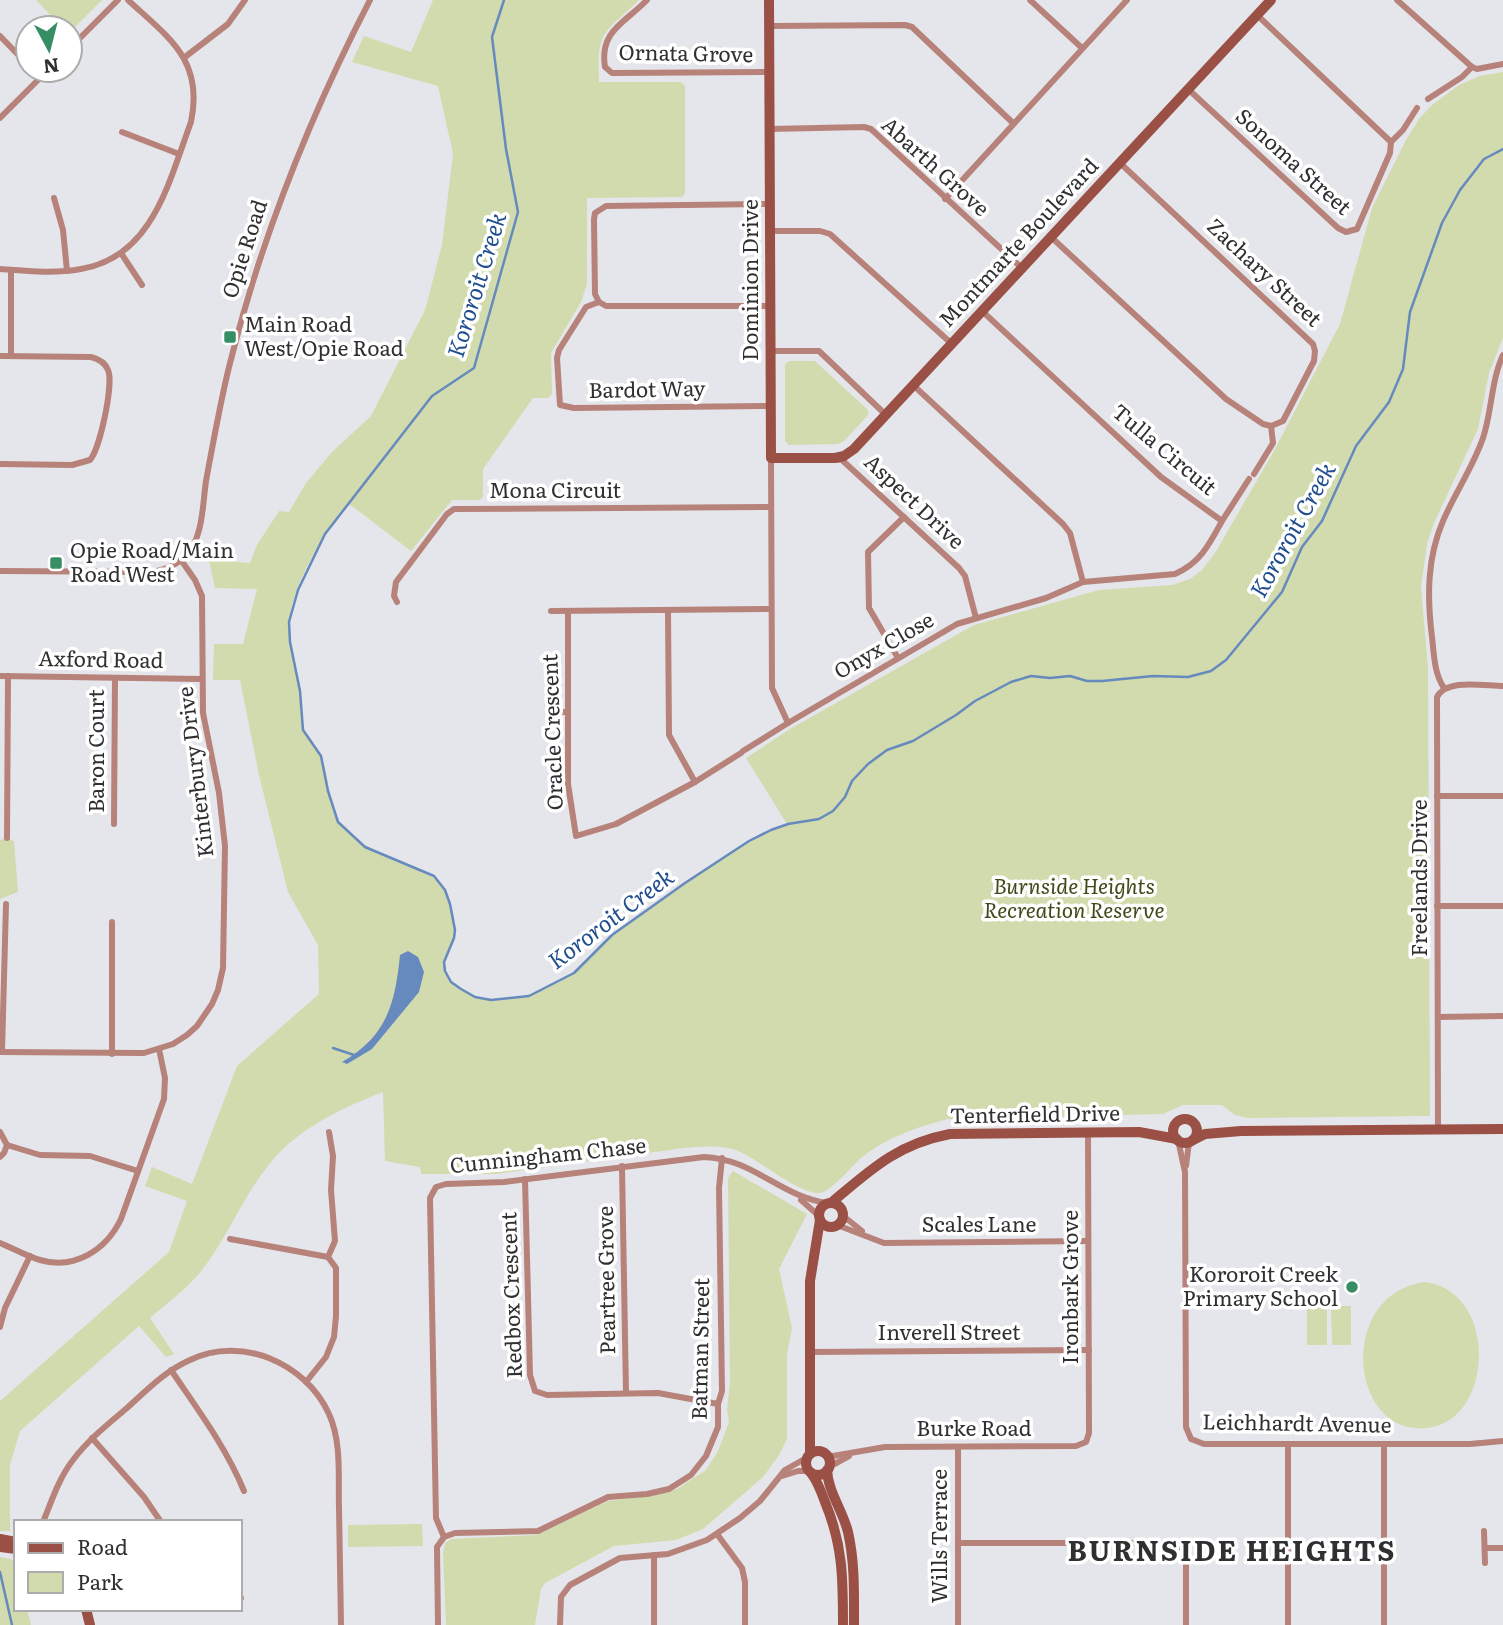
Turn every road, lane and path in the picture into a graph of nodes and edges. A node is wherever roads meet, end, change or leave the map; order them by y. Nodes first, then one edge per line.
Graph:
1 (118, 0) edge
2 (128, 0) edge
3 (245, 0) edge
4 (370, 0) edge
5 (646, 0) edge
6 (769, 0) edge
7 (1030, 0) edge
8 (1128, 0) edge
9 (1271, 0) edge
10 (1397, 0) edge
11 (1257, 15) junction
12 (769, 26) junction
13 (84, 34) edge
14 (0, 37) edge
15 (1082, 48) junction
16 (14, 51) edge
17 (185, 57) junction
18 (1503, 64) edge
19 (1472, 67) junction
20 (769, 72) junction
21 (34, 84) edge
22 (1188, 89) junction
23 (1428, 99) dead end
24 (1417, 108) dead end
25 (0, 118) edge
26 (1013, 123) junction
27 (769, 129) junction
28 (122, 132) dead end
29 (1391, 142) junction
30 (179, 154) junction
31 (1119, 163) junction
32 (54, 198) dead end
33 (945, 199) junction
34 (770, 204) junction
35 (770, 231) junction
36 (1051, 237) junction
37 (121, 253) junction
38 (1022, 268) junction
39 (0, 269) edge
40 (11, 270) junction
41 (67, 271) junction
42 (142, 285) dead end
43 (599, 302) junction
44 (771, 306) junction
45 (982, 311) junction
46 (952, 344) junction
47 (771, 351) junction
48 (1503, 355) edge
49 (0, 356) edge
50 (11, 356) junction
51 (913, 385) junction
52 (771, 406) junction
53 (886, 415) junction
54 (1271, 426) junction
55 (771, 458) junction
56 (835, 458) junction
57 (0, 464) edge
58 (771, 507) junction
59 (904, 517) junction
60 (1222, 521) junction
61 (181, 560) junction
62 (0, 571) edge
63 (1083, 582) junction
64 (1053, 594) joint
65 (397, 602) dead end
66 (771, 609) junction
67 (668, 610) junction
68 (551, 611) dead end
69 (568, 611) junction
70 (976, 618) junction
71 (898, 658) junction
72 (0, 676) edge
73 (8, 676) junction
74 (115, 678) junction
75 (201, 679) junction
76 (1503, 686) edge
77 (1444, 688) junction
78 (552, 712) dead end
79 (568, 712) junction
80 (788, 723) junction
81 (742, 752) joint
82 (695, 782) junction
83 (1437, 796) junction
84 (1503, 796) edge
85 (114, 824) dead end
86 (566, 836) dead end
87 (576, 836) junction
88 (7, 838) dead end
89 (6, 904) dead end
90 (1437, 906) junction
91 (1503, 906) edge
92 (112, 922) dead end
93 (1503, 1016) edge
94 (1438, 1017) junction
95 (159, 1049) junction
96 (1, 1052) edge
97 (111, 1054) junction
98 (1192, 1121) junction
99 (1176, 1123) junction
100 (1503, 1129) edge
101 (1438, 1130) junction
102 (1241, 1131) junction
103 (0, 1132) edge
104 (329, 1132) dead end
105 (1088, 1132) junction
106 (1139, 1132) junction
107 (1184, 1140) junction
108 (6, 1145) junction
109 (0, 1157) edge
110 (722, 1158) junction
111 (622, 1166) junction
112 (138, 1171) junction
113 (859, 1178) junction
114 (525, 1180) junction
115 (798, 1196) junction
116 (829, 1203) junction
117 (842, 1213) junction
118 (819, 1218) junction
119 (835, 1226) junction
120 (872, 1238) junction
121 (230, 1239) dead end
122 (1088, 1241) junction
123 (0, 1243) edge
124 (816, 1251) junction
125 (30, 1256) junction
126 (328, 1257) junction
127 (0, 1327) edge
128 (1089, 1350) junction
129 (810, 1352) junction
130 (171, 1370) junction
131 (306, 1382) junction
132 (626, 1394) junction
133 (718, 1404) junction
134 (810, 1423) junction
135 (92, 1438) junction
136 (1503, 1441) edge
137 (1086, 1442) joint
138 (1288, 1444) junction
139 (1384, 1444) junction
140 (958, 1447) junction
141 (809, 1456) junction
142 (827, 1462) junction
143 (810, 1472) junction
144 (780, 1476) junction
145 (244, 1491) dead end
146 (44, 1520) edge
147 (160, 1520) edge
148 (1485, 1531) dead end
149 (717, 1534) junction
150 (444, 1537) junction
151 (958, 1543) junction
152 (1485, 1548) junction
153 (1503, 1548) edge
154 (654, 1555) junction
155 (1485, 1563) dead end
156 (341, 1625) edge
157 (438, 1625) edge
158 (560, 1625) edge
159 (654, 1625) edge
160 (745, 1625) edge
161 (843, 1625) edge
162 (854, 1625) edge
163 (958, 1625) edge
164 (1186, 1625) edge
165 (1288, 1625) edge
166 (1384, 1625) edge

1 - 13 street
2 - 17 street
3 - 17 street
4 - 61 street, Opie Road
5 - 20 street, Ornata Grove
6 - 12 street, Dominion Drive
7 - 15 street
8 - 15 street
9 - 11 street, Montmarte Boulevard
10 - 19 street
11 - 22 street, Montmarte Boulevard
11 - 29 street
12 - 20 street, Dominion Drive
12 - 26 street
14 - 16 street
15 - 26 street
17 - 30 street
18 - 19 street
19 - 23 street
20 - 27 street, Dominion Drive
21 - 25 street
22 - 29 street, Sonoma Street
22 - 31 street, Montmarte Boulevard
24 - 29 street
26 - 33 street
27 - 33 street, Abarth Grove
27 - 34 street, Dominion Drive
28 - 30 street
30 - 37 street
31 - 36 street, Montmarte Boulevard
31 - 54 street, Zachary Street
32 - 41 street
33 - 38 street, Abarth Grove
34 - 35 street, Dominion Drive
34 - 43 street
35 - 44 street, Dominion Drive
35 - 46 street
36 - 38 street, Montmarte Boulevard
36 - 54 street
37 - 41 street
37 - 42 street
38 - 45 street, Montmarte Boulevard
39 - 40 street
40 - 41 street
40 - 50 street
43 - 44 street
43 - 52 street, Bardot Way
44 - 47 street, Dominion Drive
45 - 46 street, Montmarte Boulevard
45 - 60 street, Tulla Circuit
46 - 51 street, Montmarte Boulevard
47 - 52 street, Dominion Drive
47 - 53 street
48 - 77 street
49 - 50 street
50 - 57 street
51 - 53 street, Montmarte Boulevard
51 - 63 street
52 - 55 street, Dominion Drive
53 - 56 street, Montmarte Boulevard
54 - 60 street
55 - 56 street
55 - 58 street, Dominion Drive
56 - 59 street, Aspect Drive
58 - 65 street, Mona Circuit
58 - 66 street, Dominion Drive
59 - 70 street, Aspect Drive
59 - 71 street
60 - 63 street, Tulla Circuit
61 - 62 street
61 - 75 street, Kinterbury Drive
63 - 64 street, Tulla Circuit
64 - 70 street, Onyx Close
66 - 67 street
66 - 80 street, Dominion Drive
67 - 69 street
67 - 82 street
68 - 69 street
69 - 79 street, Oracle Crescent
70 - 71 street, Onyx Close
71 - 80 street, Onyx Close
72 - 73 street, Axford Road
73 - 74 street, Axford Road
73 - 88 street
74 - 75 street, Axford Road
74 - 85 street, Baron Court
75 - 95 street, Kinterbury Drive
76 - 77 street
77 - 83 street, Freelands Drive
78 - 79 street
79 - 87 street, Oracle Crescent
80 - 81 street, Onyx Close
81 - 82 street, Oracle Crescent
82 - 87 street, Oracle Crescent
83 - 84 street
83 - 90 street, Freelands Drive
86 - 87 street
89 - 96 street
90 - 91 street
90 - 94 street, Freelands Drive
92 - 97 street
93 - 94 street
94 - 101 street, Freelands Drive
95 - 97 street, Kinterbury Drive
95 - 112 street
96 - 97 street, Kinterbury Drive
98 - 99 street
98 - 102 street, Tenterfield Drive
98 - 107 street
99 - 106 street, Tenterfield Drive
99 - 107 street
100 - 101 street, Tenterfield Drive
101 - 102 street, Tenterfield Drive
102 - 107 street, Tenterfield Drive
103 - 108 street
104 - 126 street
105 - 106 street, Tenterfield Drive
105 - 113 street, Tenterfield Drive
105 - 122 street, Ironbark Grove
106 - 107 street, Tenterfield Drive
107 - 138 street, Leichhardt Avenue
108 - 109 street
108 - 112 street
110 - 111 street, Cunningham Chase
110 - 115 street, Cunningham Chase
110 - 133 street, Batman Street
111 - 114 street, Cunningham Chase
111 - 132 street, Peartree Grove
112 - 125 street
113 - 116 street, Tenterfield Drive
113 - 117 street, Tenterfield Drive
114 - 132 street, Redbox Crescent
114 - 150 street, Cunningham Chase
115 - 116 street, Cunningham Chase
115 - 118 street, Cunningham Chase
116 - 117 street
116 - 118 street
117 - 119 street
117 - 120 street, Scales Lane
118 - 119 street
118 - 124 street
119 - 120 street, Scales Lane
119 - 124 street
120 - 122 street, Scales Lane
121 - 126 street
122 - 128 street, Ironbark Grove
123 - 125 street
124 - 129 street
125 - 127 street
126 - 131 street
128 - 129 street, Inverell Street
128 - 137 street, Ironbark Grove
129 - 134 street
130 - 131 street
130 - 135 street
130 - 145 street
131 - 156 street
132 - 133 street, Redbox Crescent
133 - 150 street, Batman Street
134 - 141 street
134 - 142 street
135 - 146 street
135 - 147 street
136 - 139 street, Leichhardt Avenue
137 - 140 street, Burke Road
138 - 139 street, Leichhardt Avenue
138 - 165 street
139 - 166 street
140 - 142 street, Burke Road
140 - 151 street, Wills Terrace
141 - 142 street
141 - 143 street
141 - 144 street
142 - 143 street
142 - 162 street
143 - 144 street
143 - 161 street
144 - 149 street
148 - 152 street
149 - 154 street
149 - 160 street
150 - 157 street
151 - 163 street, Wills Terrace
151 - 164 street
152 - 153 street
152 - 155 street
154 - 158 street
154 - 159 street

